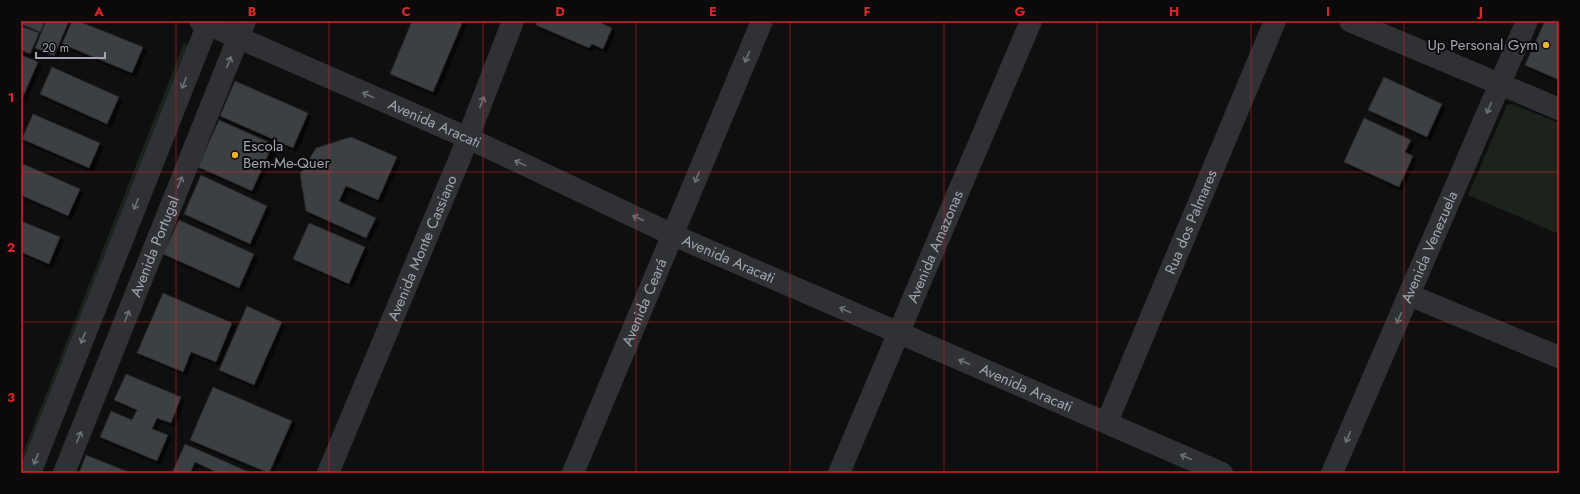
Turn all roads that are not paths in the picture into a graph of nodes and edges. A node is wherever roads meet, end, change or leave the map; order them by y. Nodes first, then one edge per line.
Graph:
1 (513, 21) edge
2 (762, 21) edge
3 (1030, 21) edge
4 (1275, 21) edge
5 (1350, 21) edge
6 (1527, 21) edge
7 (205, 22) edge
8 (242, 30) edge
9 (1500, 84) junction
10 (1559, 109) edge
11 (468, 138) junction
12 (673, 235) junction
13 (1409, 295) junction
14 (898, 333) junction
15 (1559, 357) edge
16 (1107, 422) junction
17 (30, 473) edge
18 (64, 473) edge
19 (328, 473) edge
20 (573, 473) edge
21 (840, 473) edge
22 (1222, 473) edge
23 (1332, 473) edge

11 -> 1 street, Avenida Monte Cassiano
2 -> 12 street, Avenida Ceará
3 - 14 street, Avenida Amazonas
4 - 16 street, Rua dos Palmares
5 - 9 street
6 - 9 street, Avenida Venezuela
7 - 8 street, Avenida Aracati
7 -> 17 street
11 -> 8 street, Avenida Aracati
18 -> 8 street, Avenida Portugal
9 - 10 street
9 -> 13 street, Avenida Venezuela
12 -> 11 street, Avenida Aracati
11 - 19 street, Avenida Monte Cassiano
14 -> 12 street, Avenida Aracati
12 - 20 street, Avenida Ceará
13 - 15 street
13 -> 23 street, Avenida Venezuela
16 -> 14 street, Avenida Aracati
14 - 21 street, Avenida Amazonas
22 -> 16 street, Avenida Aracati

